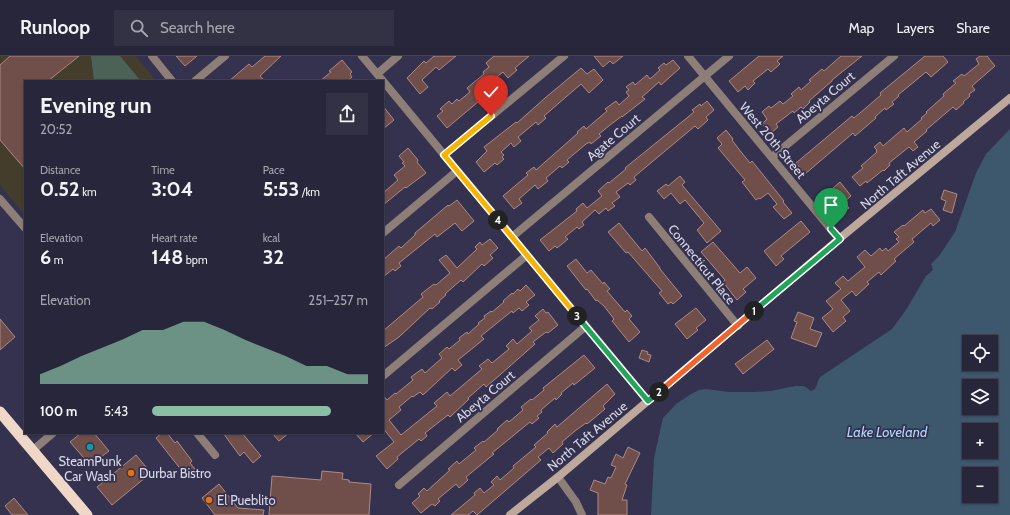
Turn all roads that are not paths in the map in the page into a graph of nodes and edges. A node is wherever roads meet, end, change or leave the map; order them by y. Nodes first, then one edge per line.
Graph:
1 (152, 56) edge
2 (225, 56) edge
3 (362, 56) edge
4 (398, 56) edge
5 (564, 56) edge
6 (688, 56) edge
7 (729, 56) edge
8 (894, 56) edge
9 (705, 76) junction
10 (380, 79) edge
11 (171, 80) edge
12 (196, 80) edge
13 (384, 84) edge
14 (1010, 98) edge
15 (444, 155) junction
16 (772, 157) junction
17 (457, 171) junction
18 (0, 198) edge
19 (649, 218) dead end
20 (24, 227) edge
21 (384, 232) edge
22 (512, 236) junction
23 (840, 239) junction
24 (527, 255) junction
25 (586, 326) junction
26 (738, 326) junction
27 (384, 375) edge
28 (648, 401) junction
29 (0, 412) edge
30 (52, 434) edge
31 (198, 434) edge
32 (32, 451) junction
33 (215, 454) dead end
34 (558, 477) junction
35 (399, 485) dead end
36 (87, 515) edge
37 (510, 515) edge
38 (582, 515) edge

1 - 11 street
2 - 12 street
3 - 10 street
4 - 10 street
5 - 15 street
6 - 9 street, West 20th Street
7 - 9 street, Agate Court
8 - 16 street, Abeyta Court
9 - 16 street, West 20th Street
9 - 22 street, Agate Court
13 - 15 street
14 - 23 main road, North Taft Avenue
15 - 17 street
16 - 23 street, West 20th Street
17 - 21 street
17 - 22 street
18 - 20 street
19 - 26 street, Connecticut Place
22 - 24 street
23 - 26 main road, North Taft Avenue
24 - 25 street
24 - 27 street
25 - 28 street
25 - 35 street, Abeyta Court
26 - 28 main road, North Taft Avenue
28 - 34 main road, North Taft Avenue
29 - 32 highway
30 - 32 street
31 - 33 street
32 - 36 highway
34 - 37 main road, North Taft Avenue
34 - 38 street

